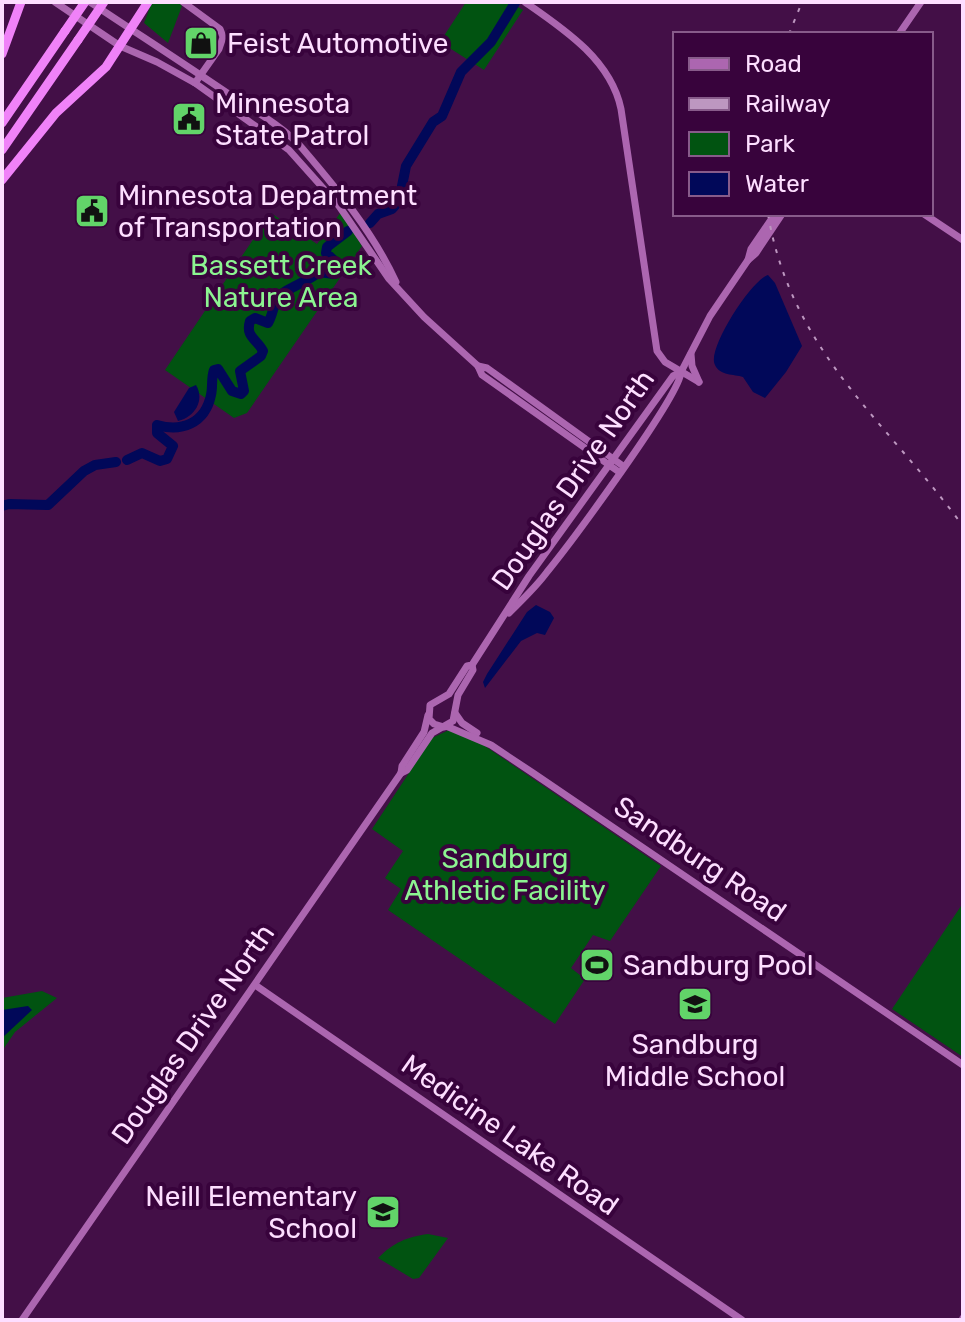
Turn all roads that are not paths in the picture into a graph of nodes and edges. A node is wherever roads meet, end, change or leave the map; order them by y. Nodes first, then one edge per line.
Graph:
1 (21, 2) edge
2 (55, 2) edge
3 (88, 2) edge
4 (104, 2) edge
5 (148, 2) edge
6 (183, 2) edge
7 (525, 2) edge
8 (921, 2) edge
9 (131, 28) junction
10 (900, 32) edge
11 (120, 46) junction
12 (2, 54) edge
13 (201, 74) junction
14 (195, 83) junction
15 (2, 123) edge
16 (2, 150) edge
17 (2, 180) edge
18 (774, 216) edge
19 (781, 216) edge
20 (927, 216) edge
21 (963, 240) edge
22 (748, 260) junction
23 (399, 288) junction
24 (692, 351) junction
25 (681, 372) junction
26 (612, 462) junction
27 (621, 469) junction
28 (504, 617) junction
29 (472, 665) junction
30 (439, 700) junction
31 (455, 711) junction
32 (428, 715) junction
33 (445, 726) junction
34 (491, 745) junction
35 (401, 773) junction
36 (255, 985) junction
37 (963, 1065) edge
38 (22, 1320) edge
39 (742, 1320) edge

1 - 12 highway
2 - 11 street
3 - 9 street
3 - 15 highway, bridge
4 - 16 highway, bridge
5 - 9 highway
6 - 13 street
7 - 25 street
8 - 10 street
9 - 11 highway
9 - 13 street
11 - 14 street
11 - 17 highway
13 - 14 street
13 - 23 street
14 - 23 street
18 - 22 street, Douglas Drive North
19 - 22 street, Douglas Drive North
20 - 21 street
22 - 24 street, Douglas Drive North
23 - 26 street
24 - 25 street, Douglas Drive North
24 - 25 street
25 - 26 street, Douglas Drive North
25 - 27 street, Douglas Drive North
26 - 27 street
26 - 28 street, Douglas Drive North
27 - 28 street, Douglas Drive North
28 - 29 street, Douglas Drive North
29 - 30 street, Douglas Drive North
29 - 31 street, Douglas Drive North
30 - 31 street
30 - 32 street, Douglas Drive North
31 - 33 street, Douglas Drive North
31 - 34 street, Sandburg Road
32 - 33 street
32 - 35 street, Douglas Drive North
33 - 34 street, Sandburg Road
33 - 35 street, Douglas Drive North
34 - 37 street, Sandburg Road
35 - 36 street, Douglas Drive North
36 - 38 street, Douglas Drive North
36 - 39 street, Medicine Lake Road

